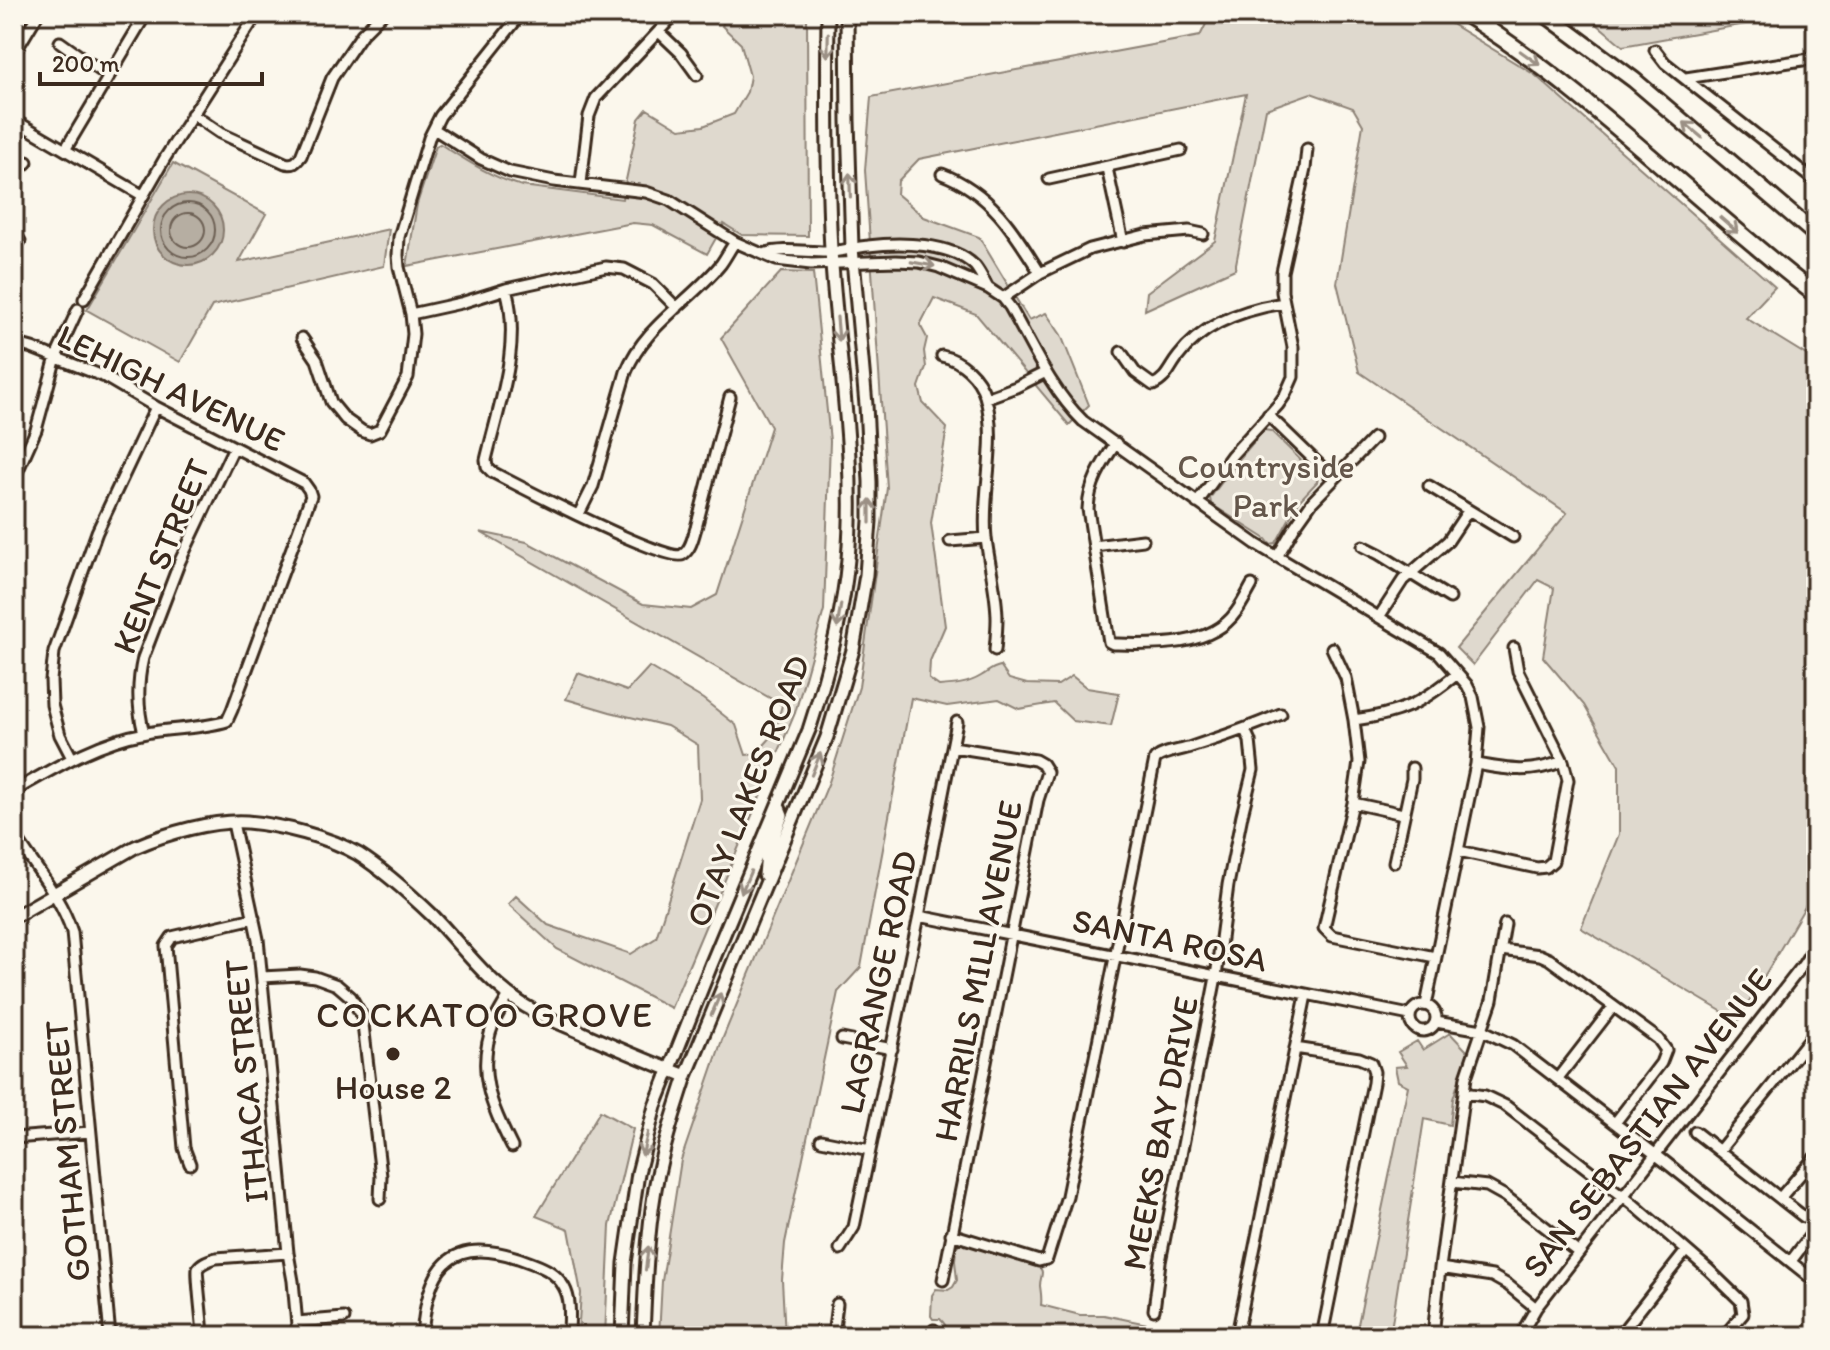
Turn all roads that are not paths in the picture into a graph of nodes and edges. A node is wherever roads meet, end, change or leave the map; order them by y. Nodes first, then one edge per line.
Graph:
1 (38, 14) edge
2 (146, 14) edge
3 (257, 14) edge
4 (382, 14) edge
5 (521, 14) edge
6 (675, 14) edge
7 (828, 14) edge
8 (847, 14) edge
9 (1465, 14) edge
10 (1545, 14) edge
11 (659, 32) junction
12 (60, 42) dead end
13 (1655, 50) dead end
14 (14, 54) edge
15 (1816, 58) edge
16 (697, 75) dead end
17 (108, 76) junction
18 (1686, 78) junction
19 (192, 114) junction
20 (14, 120) edge
21 (434, 129) junction
22 (1307, 149) dead end
23 (65, 150) junction
24 (1181, 150) dead end
25 (27, 162) dead end
26 (1107, 168) junction
27 (942, 174) dead end
28 (14, 175) edge
29 (1049, 179) dead end
30 (1816, 182) edge
31 (581, 183) junction
32 (142, 195) junction
33 (1203, 234) dead end
34 (1816, 235) edge
35 (735, 242) junction
36 (1123, 242) junction
37 (852, 248) junction
38 (832, 258) junction
39 (854, 263) junction
40 (1778, 267) junction
41 (1040, 273) junction
42 (988, 288) junction
43 (506, 289) junction
44 (1816, 295) edge
45 (1003, 298) junction
46 (84, 299) dead end
47 (1284, 303) junction
48 (1816, 304) edge
49 (677, 308) junction
50 (78, 309) dead end
51 (411, 314) junction
52 (302, 338) dead end
53 (14, 343) edge
54 (1121, 352) dead end
55 (942, 356) dead end
56 (56, 357) junction
57 (1046, 372) junction
58 (730, 397) dead end
59 (986, 398) junction
60 (156, 407) junction
61 (1268, 415) junction
62 (1374, 438) dead end
63 (1116, 443) junction
64 (234, 447) junction
65 (14, 479) edge
66 (1334, 479) junction
67 (1429, 486) dead end
68 (1197, 503) junction
69 (1468, 511) junction
70 (579, 514) junction
71 (1513, 537) dead end
72 (986, 538) junction
73 (1143, 540) dead end
74 (950, 541) dead end
75 (1094, 546) junction
76 (1363, 546) dead end
77 (1277, 557) junction
78 (1410, 574) junction
79 (1252, 585) dead end
80 (1450, 598) dead end
81 (1379, 617) junction
82 (1332, 648) dead end
83 (1514, 648) dead end
84 (995, 650) dead end
85 (1457, 674) junction
86 (1281, 714) dead end
87 (1354, 720) junction
88 (957, 722) dead end
89 (1245, 730) junction
90 (144, 733) junction
91 (953, 747) junction
92 (72, 758) junction
93 (1563, 761) junction
94 (1476, 764) junction
95 (1412, 768) dead end
96 (14, 791) edge
97 (1353, 803) junction
98 (778, 805) junction
99 (1403, 814) junction
100 (233, 823) junction
101 (14, 834) edge
102 (1459, 851) junction
103 (1394, 862) dead end
104 (763, 892) junction
105 (53, 894) junction
106 (919, 916) junction
107 (14, 917) edge
108 (254, 918) junction
109 (1505, 924) dead end
110 (1013, 934) junction
111 (1816, 944) edge
112 (1501, 950) junction
113 (1117, 955) junction
114 (1435, 957) junction
115 (262, 977) junction
116 (1216, 977) junction
117 (509, 995) junction
118 (1306, 995) junction
119 (1426, 1005) junction
120 (1613, 1007) junction
121 (1410, 1015) junction
122 (1436, 1022) junction
123 (1482, 1030) junction
124 (1816, 1031) edge
125 (842, 1039) dead end
126 (1295, 1048) junction
127 (892, 1049) junction
128 (668, 1069) junction
129 (686, 1076) junction
130 (1558, 1078) junction
131 (1464, 1093) junction
132 (1615, 1123) junction
133 (90, 1132) junction
134 (1695, 1132) dead end
135 (14, 1138) edge
136 (821, 1140) dead end
137 (512, 1147) dead end
138 (870, 1150) junction
139 (1719, 1151) junction
140 (1656, 1155) junction
141 (1816, 1156) edge
142 (190, 1164) dead end
143 (1452, 1182) junction
144 (1623, 1196) junction
145 (1780, 1198) junction
146 (380, 1199) dead end
147 (1804, 1217) dead end
148 (1816, 1228) edge
149 (951, 1234) junction
150 (840, 1249) dead end
151 (1686, 1251) junction
152 (288, 1253) junction
153 (1579, 1253) junction
154 (1791, 1261) junction
155 (1440, 1268) junction
156 (1814, 1278) edge
157 (943, 1280) dead end
158 (837, 1304) dead end
159 (1536, 1308) junction
160 (1154, 1310) dead end
161 (344, 1318) dead end
162 (297, 1322) junction
163 (14, 1325) edge
164 (16, 1336) edge
165 (110, 1336) edge
166 (203, 1336) edge
167 (298, 1336) edge
168 (422, 1336) edge
169 (569, 1336) edge
170 (622, 1336) edge
171 (643, 1336) edge
172 (833, 1336) edge
173 (1257, 1336) edge
174 (1322, 1336) edge
175 (1433, 1336) edge
176 (1520, 1336) edge
177 (1619, 1336) edge
178 (1724, 1336) edge

1 - 14 street
2 - 17 street
3 - 19 street
4 - 19 street
5 - 21 street
6 - 11 street
7 -> 38 main road, OTAY LAKES ROAD
37 -> 8 main road, OTAY LAKES ROAD
9 -> 40 highway
34 -> 10 highway
11 - 16 street
11 - 31 street
12 - 17 street
13 - 18 street
15 - 18 street
17 - 23 street
18 - 30 street
19 - 32 street
20 - 23 street
21 - 31 street
21 - 51 street
22 - 47 street
23 - 32 street
24 - 26 street
25 - 28 street
26 - 29 street
26 - 36 street
27 - 41 street
31 - 35 street
32 - 46 street
33 - 36 street
35 - 38 street
35 - 49 street
36 - 41 street
37 - 38 street
37 - 39 main road, OTAY LAKES ROAD
37 - 42 street
38 - 39 street
38 -> 98 main road, OTAY LAKES ROAD
39 -> 42 street
104 -> 39 main road, OTAY LAKES ROAD
40 - 44 highway
40 - 48 highway
41 - 45 street
42 - 45 street
43 - 49 street
43 - 51 street
43 - 70 street
45 - 57 street
47 - 54 street
47 - 61 street
49 - 70 street
50 - 56 street
51 - 52 street
53 - 56 street, LEHIGH AVENUE
55 - 59 street
56 - 60 street, LEHIGH AVENUE
56 - 65 street
57 - 59 street
57 - 63 street
58 - 70 street
59 - 72 street
60 - 64 street, LEHIGH AVENUE
60 - 92 street
61 - 66 street
61 - 68 street
62 - 66 street
63 - 68 street
63 - 75 street
64 - 90 street, KENT STREET
64 - 90 street, LEHIGH AVENUE
66 - 77 street
67 - 69 street
68 - 77 street
69 - 71 street
69 - 78 street
72 - 74 street
72 - 84 street
73 - 75 street
75 - 79 street
76 - 78 street
77 - 81 street
78 - 80 street
78 - 81 street
81 - 85 street
82 - 87 street
83 - 93 street
85 - 87 street
85 - 94 street
86 - 89 street
87 - 97 street
88 - 91 street, LAGRANGE ROAD
89 - 113 street
89 - 116 street, MEEKS BAY DRIVE
90 - 92 street
91 - 106 street, LAGRANGE ROAD
91 - 110 street, HARRILS MILL AVENUE
92 - 96 street
93 - 94 street
93 - 102 street
94 - 102 street
95 - 99 street
97 - 99 street
97 - 114 street
98 - 104 main road
98 -> 128 main road, OTAY LAKES ROAD
99 - 103 street
100 - 105 main road
100 - 108 street, ITHACA STREET
100 - 117 main road
101 - 105 street, GOTHAM STREET
102 - 114 street
129 -> 104 main road, OTAY LAKES ROAD
105 - 107 main road
105 - 133 street, GOTHAM STREET
106 - 110 street, SANTA ROSA
106 - 127 street, LAGRANGE ROAD
108 - 115 street, ITHACA STREET
108 - 142 street
109 - 112 street
110 - 113 street, SANTA ROSA
110 - 149 street, HARRILS MILL AVENUE
111 - 140 street, SAN SEBASTIAN AVENUE
112 - 120 street
112 - 123 street
113 - 116 street, SANTA ROSA
113 - 149 street
114 - 119 street
115 - 146 street
115 - 152 street, ITHACA STREET
116 - 118 street, SANTA ROSA
116 - 160 street, MEEKS BAY DRIVE
117 - 128 main road
117 - 137 street
118 - 121 street, SANTA ROSA
118 - 126 street
119 - 121 street
119 - 122 street
120 - 130 street
120 - 132 street
121 - 122 street
122 - 123 street
123 - 130 street
123 - 131 street
124 - 139 street
125 - 127 street
126 - 173 street
126 - 174 street
127 - 138 street, LAGRANGE ROAD
128 - 129 main road
128 -> 170 main road, OTAY LAKES ROAD
171 -> 129 main road, OTAY LAKES ROAD
130 - 132 street
131 - 143 street
131 - 144 street
132 - 140 street
133 - 135 street
133 - 165 street, GOTHAM STREET
134 - 139 street
136 - 138 street
138 - 150 street, LAGRANGE ROAD
139 - 145 street
140 - 144 street, SAN SEBASTIAN AVENUE
140 - 154 street
141 - 145 street
143 - 153 street
143 - 155 street
144 - 151 street
144 - 153 street, SAN SEBASTIAN AVENUE
145 - 147 street
148 - 154 street
149 - 157 street, HARRILS MILL AVENUE
151 - 177 street
151 - 178 street
152 - 162 street, ITHACA STREET
152 - 166 street
153 - 159 street, SAN SEBASTIAN AVENUE
154 - 156 street
155 - 159 street
155 - 175 street
158 - 172 street
159 - 176 street, SAN SEBASTIAN AVENUE
161 - 162 street
162 - 167 street, ITHACA STREET
163 - 164 street
168 - 169 street

